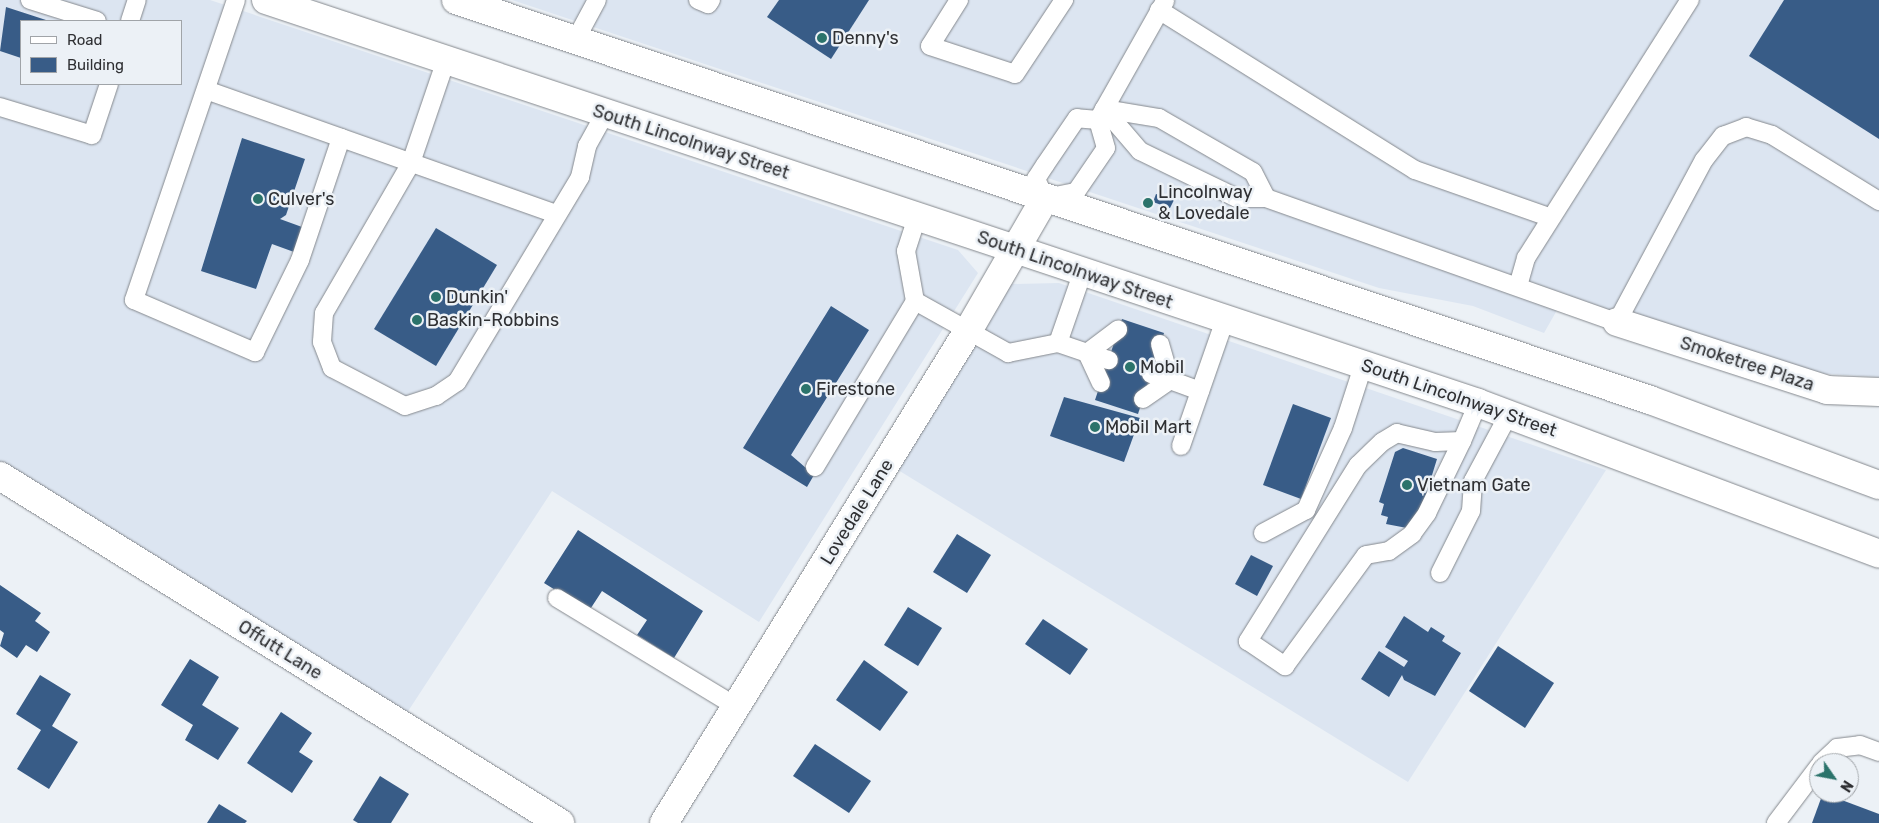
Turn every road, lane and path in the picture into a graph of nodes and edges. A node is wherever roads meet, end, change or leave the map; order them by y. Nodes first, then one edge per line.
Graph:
1 (30, 0) edge
2 (138, 0) edge
3 (236, 0) edge
4 (266, 0) edge
5 (456, 0) edge
6 (597, 0) edge
7 (698, 0) edge
8 (711, 0) edge
9 (960, 0) edge
10 (1064, 0) edge
11 (1690, 0) edge
12 (1162, 5) edge
13 (94, 20) edge
14 (130, 20) edge
15 (576, 40) junction
16 (446, 60) junction
17 (109, 85) edge
18 (206, 90) junction
19 (0, 106) edge
20 (605, 114) junction
21 (1101, 114) junction
22 (341, 138) junction
23 (411, 162) junction
24 (1045, 198) junction
25 (1266, 198) junction
26 (1879, 201) edge
27 (557, 214) junction
28 (917, 217) junction
29 (1551, 218) junction
30 (1017, 250) junction
31 (1082, 274) junction
32 (1518, 286) junction
33 (916, 301) junction
34 (1225, 320) junction
35 (1617, 322) junction
36 (1118, 330) dead end
37 (968, 331) junction
38 (1058, 343) junction
39 (1160, 344) dead end
40 (1087, 353) junction
41 (1108, 360) dead end
42 (1363, 366) junction
43 (1151, 374) dead end
44 (1170, 380) junction
45 (1101, 383) dead end
46 (1200, 391) junction
47 (1879, 392) edge
48 (1142, 399) dead end
49 (1478, 403) junction
50 (1508, 414) junction
51 (1462, 441) junction
52 (1181, 446) dead end
53 (815, 467) dead end
54 (0, 476) edge
55 (1879, 485) edge
56 (1263, 533) dead end
57 (1879, 554) edge
58 (1440, 573) dead end
59 (557, 598) dead end
60 (736, 707) junction
61 (1879, 752) edge
62 (1832, 753) edge
63 (1809, 779) edge
64 (560, 823) edge
65 (664, 823) edge
66 (1776, 823) edge

1 - 13 lane
2 - 14 lane
3 - 18 lane
4 - 16 main road, South Lincolnway Street
5 - 15 main road
6 - 15 lane
7 - 8 lane
9 - 10 lane
11 - 29 lane
12 - 21 lane
12 - 29 lane
15 - 24 main road
16 - 20 main road, South Lincolnway Street
16 - 23 lane
17 - 19 lane
18 - 22 lane
18 - 22 lane
20 - 27 lane
20 - 28 main road, South Lincolnway Street
21 - 24 lane
21 - 24 lane
21 - 25 lane
21 - 25 lane
22 - 23 lane
23 - 27 lane
23 - 27 lane
24 - 30 main road, Lovedale Lane
24 - 55 main road
25 - 32 lane
26 - 35 lane
28 - 30 main road, South Lincolnway Street
28 - 33 lane
29 - 32 lane
30 - 31 main road, South Lincolnway Street
30 - 37 main road, Lovedale Lane
31 - 34 main road, South Lincolnway Street
31 - 38 lane
32 - 35 lane
33 - 37 lane
33 - 53 lane
34 - 42 main road, South Lincolnway Street
34 - 46 lane
35 - 47 main road, Smoketree Plaza
36 - 40 lane
37 - 38 lane
37 - 60 main road, Lovedale Lane
38 - 40 lane
39 - 44 lane
40 - 41 lane
40 - 45 lane
42 - 49 main road, South Lincolnway Street
42 - 56 lane
43 - 44 lane
44 - 46 lane
44 - 48 lane
46 - 52 lane
49 - 50 main road, South Lincolnway Street
49 - 51 lane
50 - 57 main road, South Lincolnway Street
50 - 58 lane
51 - 51 lane
54 - 64 main road, Offutt Lane
59 - 60 lane
60 - 65 main road, Lovedale Lane
61 - 62 lane
63 - 66 lane

